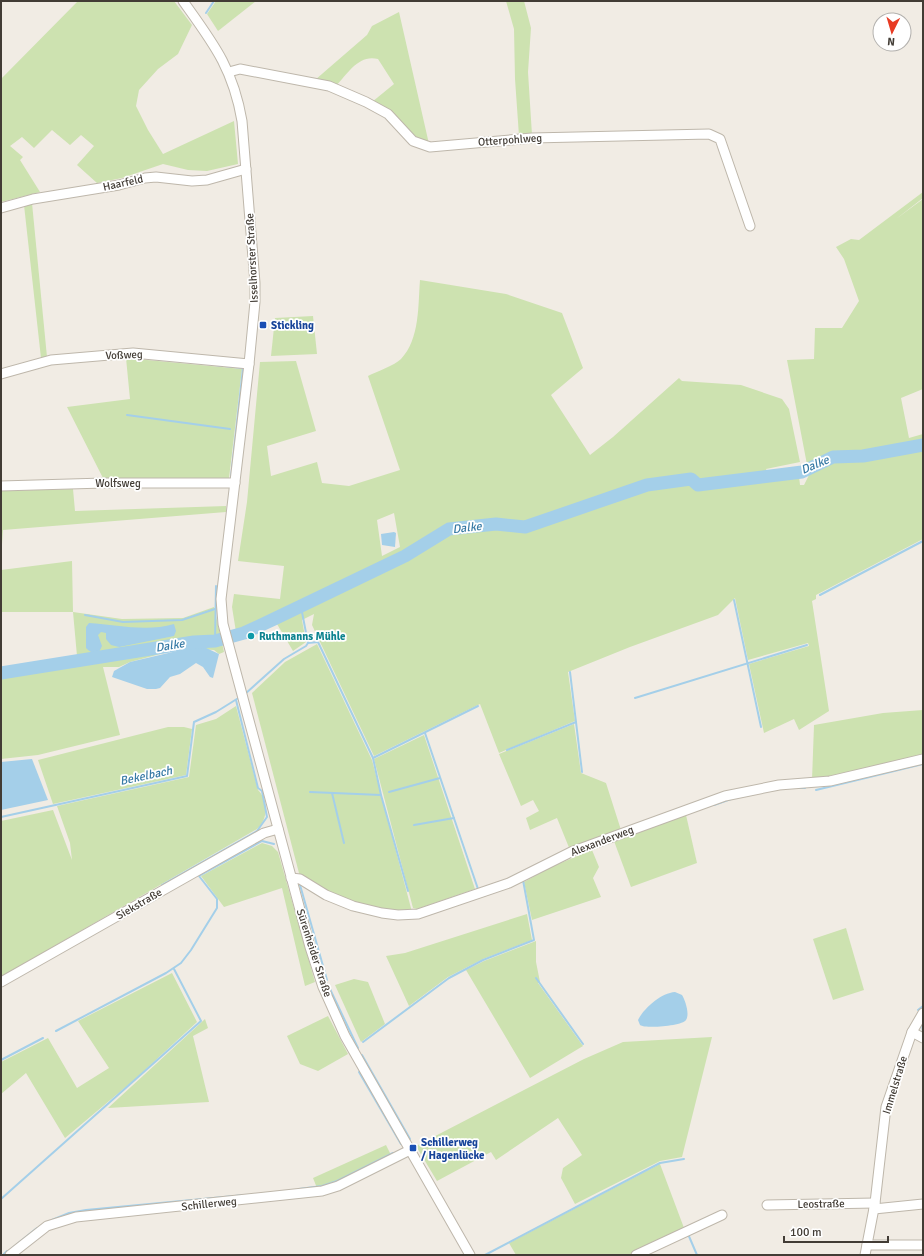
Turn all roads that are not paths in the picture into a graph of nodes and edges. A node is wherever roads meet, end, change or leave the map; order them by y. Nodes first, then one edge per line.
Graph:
1 (183, 1) edge
2 (229, 72) junction
3 (246, 169) junction
4 (1, 208) edge
5 (750, 226) dead end
6 (249, 364) junction
7 (1, 374) edge
8 (235, 483) junction
9 (1, 486) edge
10 (223, 624) joint
11 (923, 759) edge
12 (278, 829) junction
13 (291, 878) junction
14 (1, 982) edge
15 (923, 1013) edge
16 (912, 1032) junction
17 (923, 1038) edge
18 (410, 1150) junction
19 (923, 1204) edge
20 (767, 1205) dead end
21 (874, 1206) junction
22 (722, 1215) dead end
23 (866, 1245) junction
24 (923, 1245) edge
25 (10, 1255) edge
26 (470, 1255) edge
27 (636, 1255) edge
28 (865, 1255) edge

1 - 2 street, Isselhorster Straße
2 - 3 street, Isselhorster Straße
2 - 5 street, Otterpohlweg
3 - 4 street, Haarfeld
3 - 6 street, Isselhorster Straße
6 - 7 street, Voßweg
6 - 8 street, Isselhorster Straße
8 - 9 street, Wolfsweg
8 - 10 street, Isselhorster Straße
10 - 12 street, Sürenheider Straße
11 - 13 street, Alexanderweg
12 - 13 street, Sürenheider Straße
12 - 14 street, Siekstraße
13 - 18 street, Sürenheider Straße
15 - 16 street, Immelstraße
16 - 17 street
16 - 21 street, Immelstraße
18 - 25 street, Schillerweg
18 - 26 street, Sürenheider Straße
19 - 21 street
20 - 21 street, Leostraße
21 - 23 street, Immelstraße
22 - 27 street
23 - 24 street
23 - 28 street, Immelstraße

